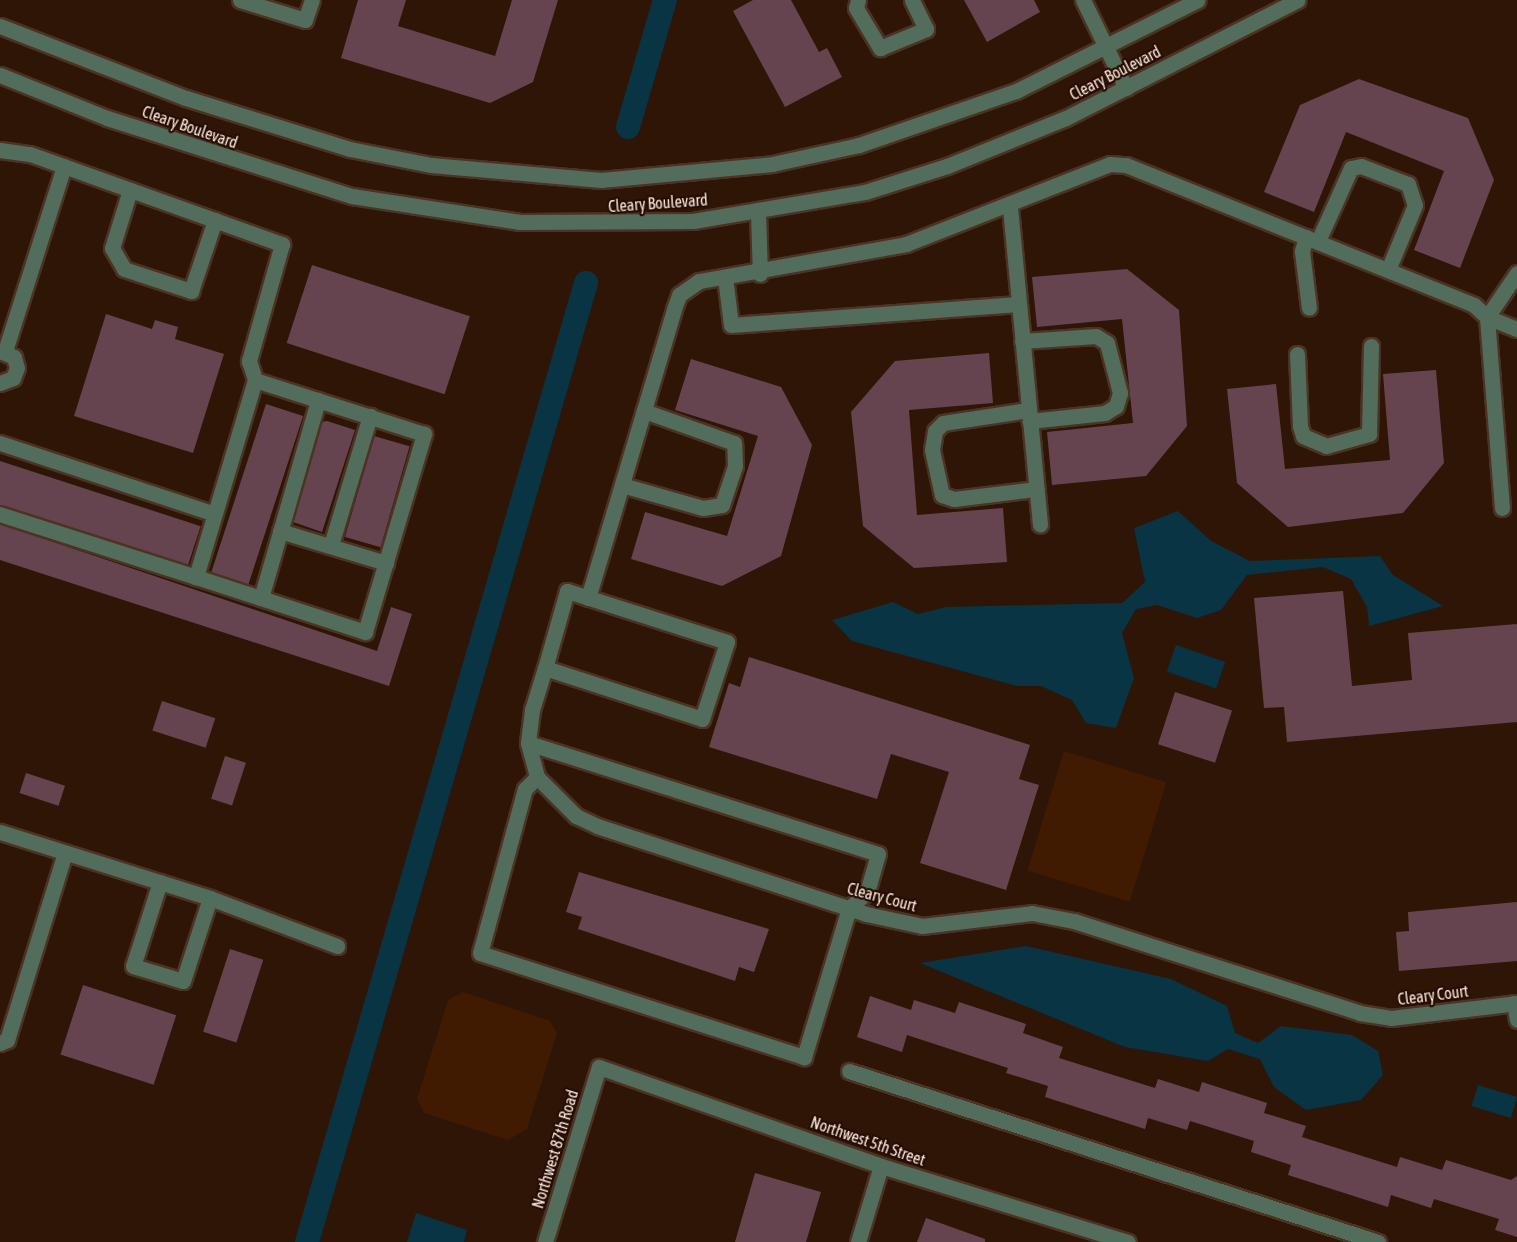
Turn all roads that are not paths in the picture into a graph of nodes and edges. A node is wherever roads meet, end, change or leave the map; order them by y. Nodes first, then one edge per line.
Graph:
1 (240, 0) edge
2 (312, 0) edge
3 (858, 0) edge
4 (912, 0) edge
5 (1083, 0) edge
6 (1198, 0) edge
7 (1298, 0) edge
8 (0, 26) edge
9 (1106, 46) junction
10 (0, 75) edge
11 (1126, 88) junction
12 (0, 150) edge
13 (64, 166) junction
14 (130, 190) junction
15 (1010, 207) junction
16 (758, 212) junction
17 (215, 220) junction
18 (1312, 239) junction
19 (1388, 270) junction
20 (1517, 273) edge
21 (760, 274) junction
22 (725, 277) junction
23 (1018, 304) junction
24 (1310, 308) dead end
25 (1486, 317) junction
26 (1517, 329) edge
27 (1022, 341) junction
28 (1371, 346) dead end
29 (2, 351) edge
30 (1297, 354) dead end
31 (255, 380) junction
32 (0, 383) edge
33 (318, 400) junction
34 (644, 411) junction
35 (370, 416) junction
36 (1028, 416) junction
37 (0, 443) edge
38 (622, 485) junction
39 (1036, 489) junction
40 (1502, 508) dead end
41 (0, 514) edge
42 (215, 514) junction
43 (1040, 525) dead end
44 (280, 531) junction
45 (331, 545) junction
46 (386, 563) junction
47 (196, 577) junction
48 (261, 598) junction
49 (588, 598) junction
50 (544, 668) junction
51 (528, 742) junction
52 (537, 777) junction
53 (0, 832) edge
54 (65, 853) junction
55 (160, 882) junction
56 (210, 898) junction
57 (849, 908) junction
58 (338, 946) dead end
59 (1516, 1003) edge
60 (1517, 1020) edge
61 (0, 1043) edge
62 (599, 1067) joint
63 (849, 1071) dead end
64 (881, 1166) junction
65 (545, 1242) edge
66 (858, 1242) edge
67 (1128, 1242) edge
68 (1378, 1242) edge

1 - 2 street
3 - 4 street
5 - 9 street
6 - 9 street, Cleary Boulevard
7 - 11 street, Cleary Boulevard
8 - 9 street, Cleary Boulevard
9 - 11 street
10 - 16 street, Cleary Boulevard
11 - 16 street, Cleary Boulevard
12 - 13 street
13 - 14 street
13 - 29 street
14 - 17 street
14 - 17 street
15 - 18 street
15 - 21 street
15 - 23 street
16 - 21 street
17 - 31 street
18 - 19 street
18 - 19 street
18 - 24 street
19 - 25 street
20 - 25 street
21 - 22 street
22 - 23 street
22 - 34 street
23 - 27 street
25 - 26 street
25 - 40 street
27 - 36 street
27 - 36 street
28 - 30 street
29 - 32 street
31 - 33 street
31 - 42 street
33 - 35 street
33 - 44 street
34 - 38 street
34 - 38 street
35 - 45 street
35 - 46 street
36 - 39 street
36 - 39 street
37 - 42 street
38 - 49 street
39 - 43 street
41 - 47 street
42 - 47 street
44 - 45 street
44 - 48 street
45 - 46 street
46 - 48 street
47 - 48 street
49 - 50 street
49 - 50 street
50 - 51 street
51 - 52 street
51 - 57 street
52 - 57 street, Cleary Court
52 - 57 street
53 - 54 street
54 - 55 street
54 - 61 street
55 - 56 street
55 - 56 street
56 - 58 street
57 - 59 street, Cleary Court
59 - 60 street
62 - 64 street, Northwest 5th Street
62 - 65 street, Northwest 87th Road
63 - 68 street
64 - 66 street
64 - 67 street, Northwest 5th Street

